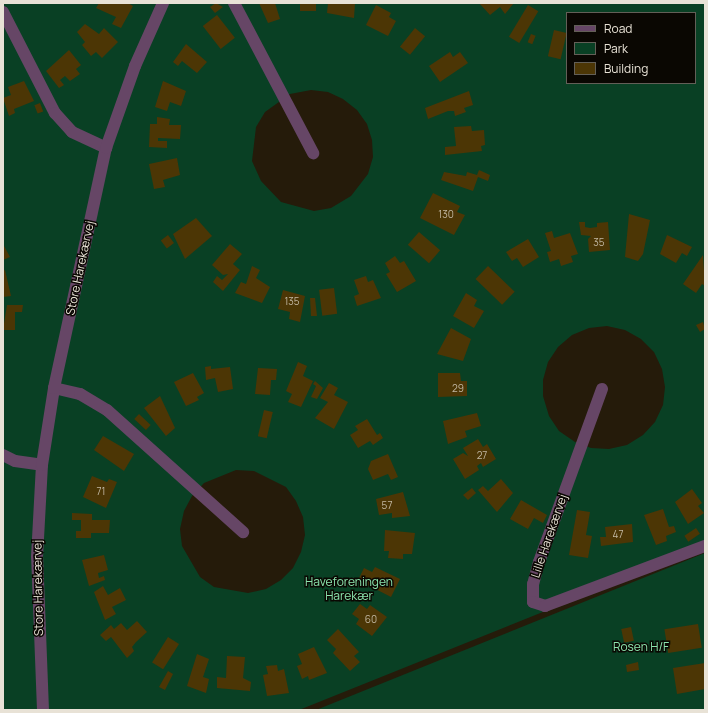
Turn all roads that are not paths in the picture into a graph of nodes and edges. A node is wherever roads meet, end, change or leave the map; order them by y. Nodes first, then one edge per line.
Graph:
1 (163, 3) edge
2 (234, 3) edge
3 (3, 12) edge
4 (106, 148) junction
5 (313, 153) dead end
6 (54, 388) junction
7 (602, 389) dead end
8 (3, 455) edge
9 (42, 465) junction
10 (243, 532) dead end
11 (705, 546) edge
12 (43, 710) edge

1 - 4 street, Store Harekærvej
2 - 5 street
3 - 4 street
4 - 6 street, Store Harekærvej
6 - 9 street, Store Harekærvej
6 - 10 street
7 - 11 street, Lille Harekærvej
8 - 9 street
9 - 12 street, Store Harekærvej

